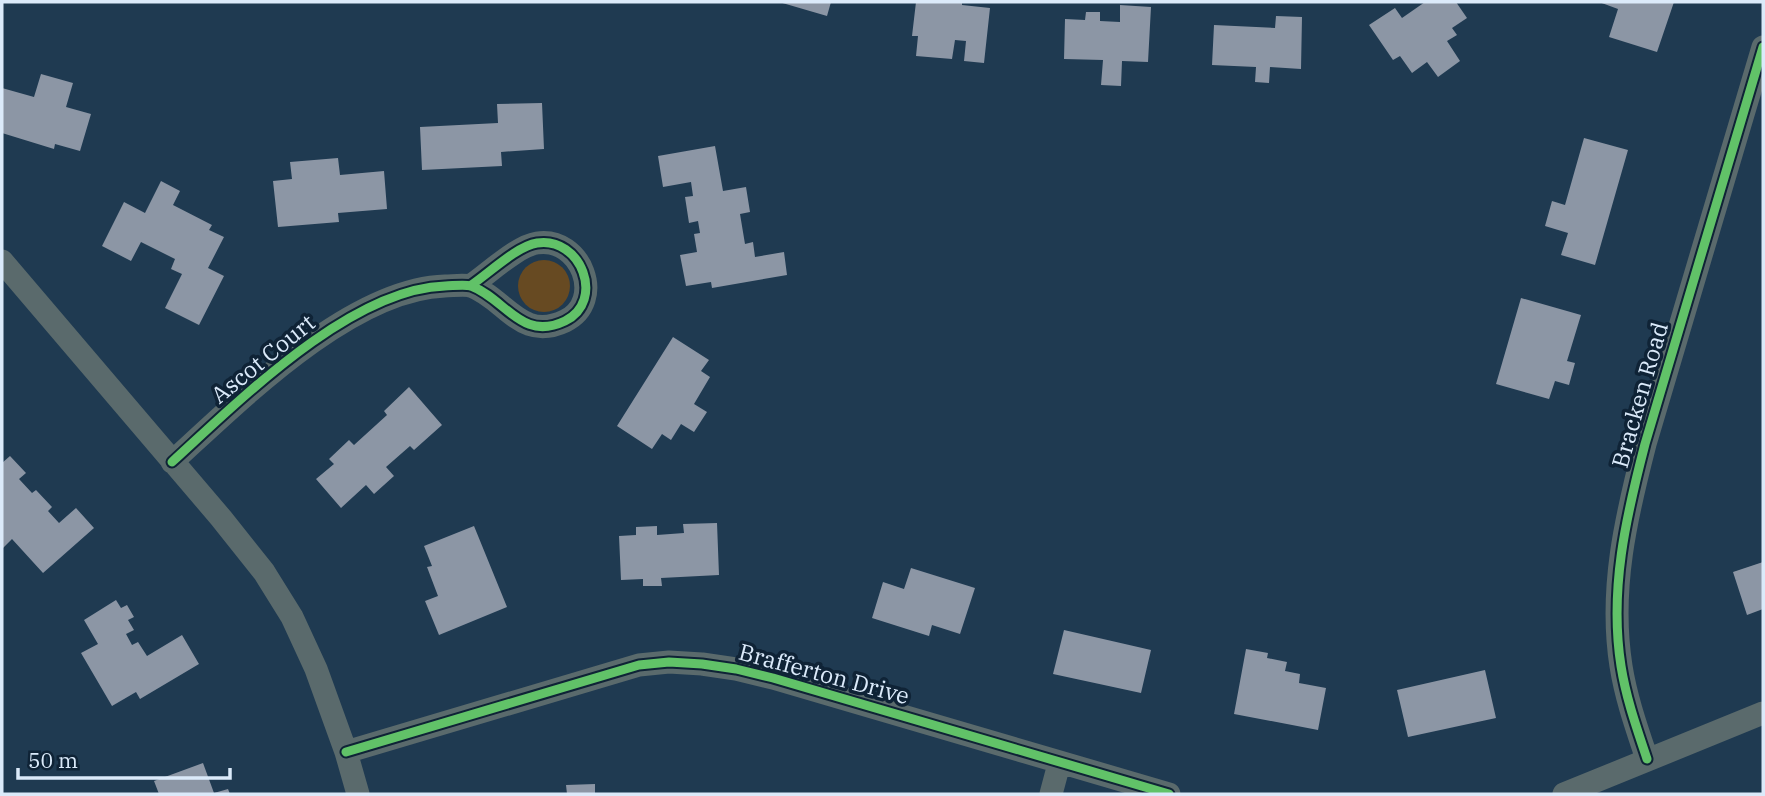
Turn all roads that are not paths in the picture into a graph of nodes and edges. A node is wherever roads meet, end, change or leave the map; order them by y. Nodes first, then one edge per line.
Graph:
1 (1763, 47) edge
2 (2, 261) edge
3 (470, 286) junction
4 (172, 462) junction
5 (1763, 713) edge
6 (346, 752) junction
7 (1647, 759) junction
8 (1059, 764) junction
9 (358, 794) edge
10 (1051, 794) edge
11 (1169, 794) edge
12 (1564, 794) edge

1 - 7 street, Bracken Road
2 - 4 street
3 - 3 street
3 - 4 street, Ascot Court
4 - 6 street
5 - 7 street
6 - 8 street, Brafferton Drive
6 - 9 street
7 - 12 street
8 - 10 street
8 - 11 street, Brafferton Drive

